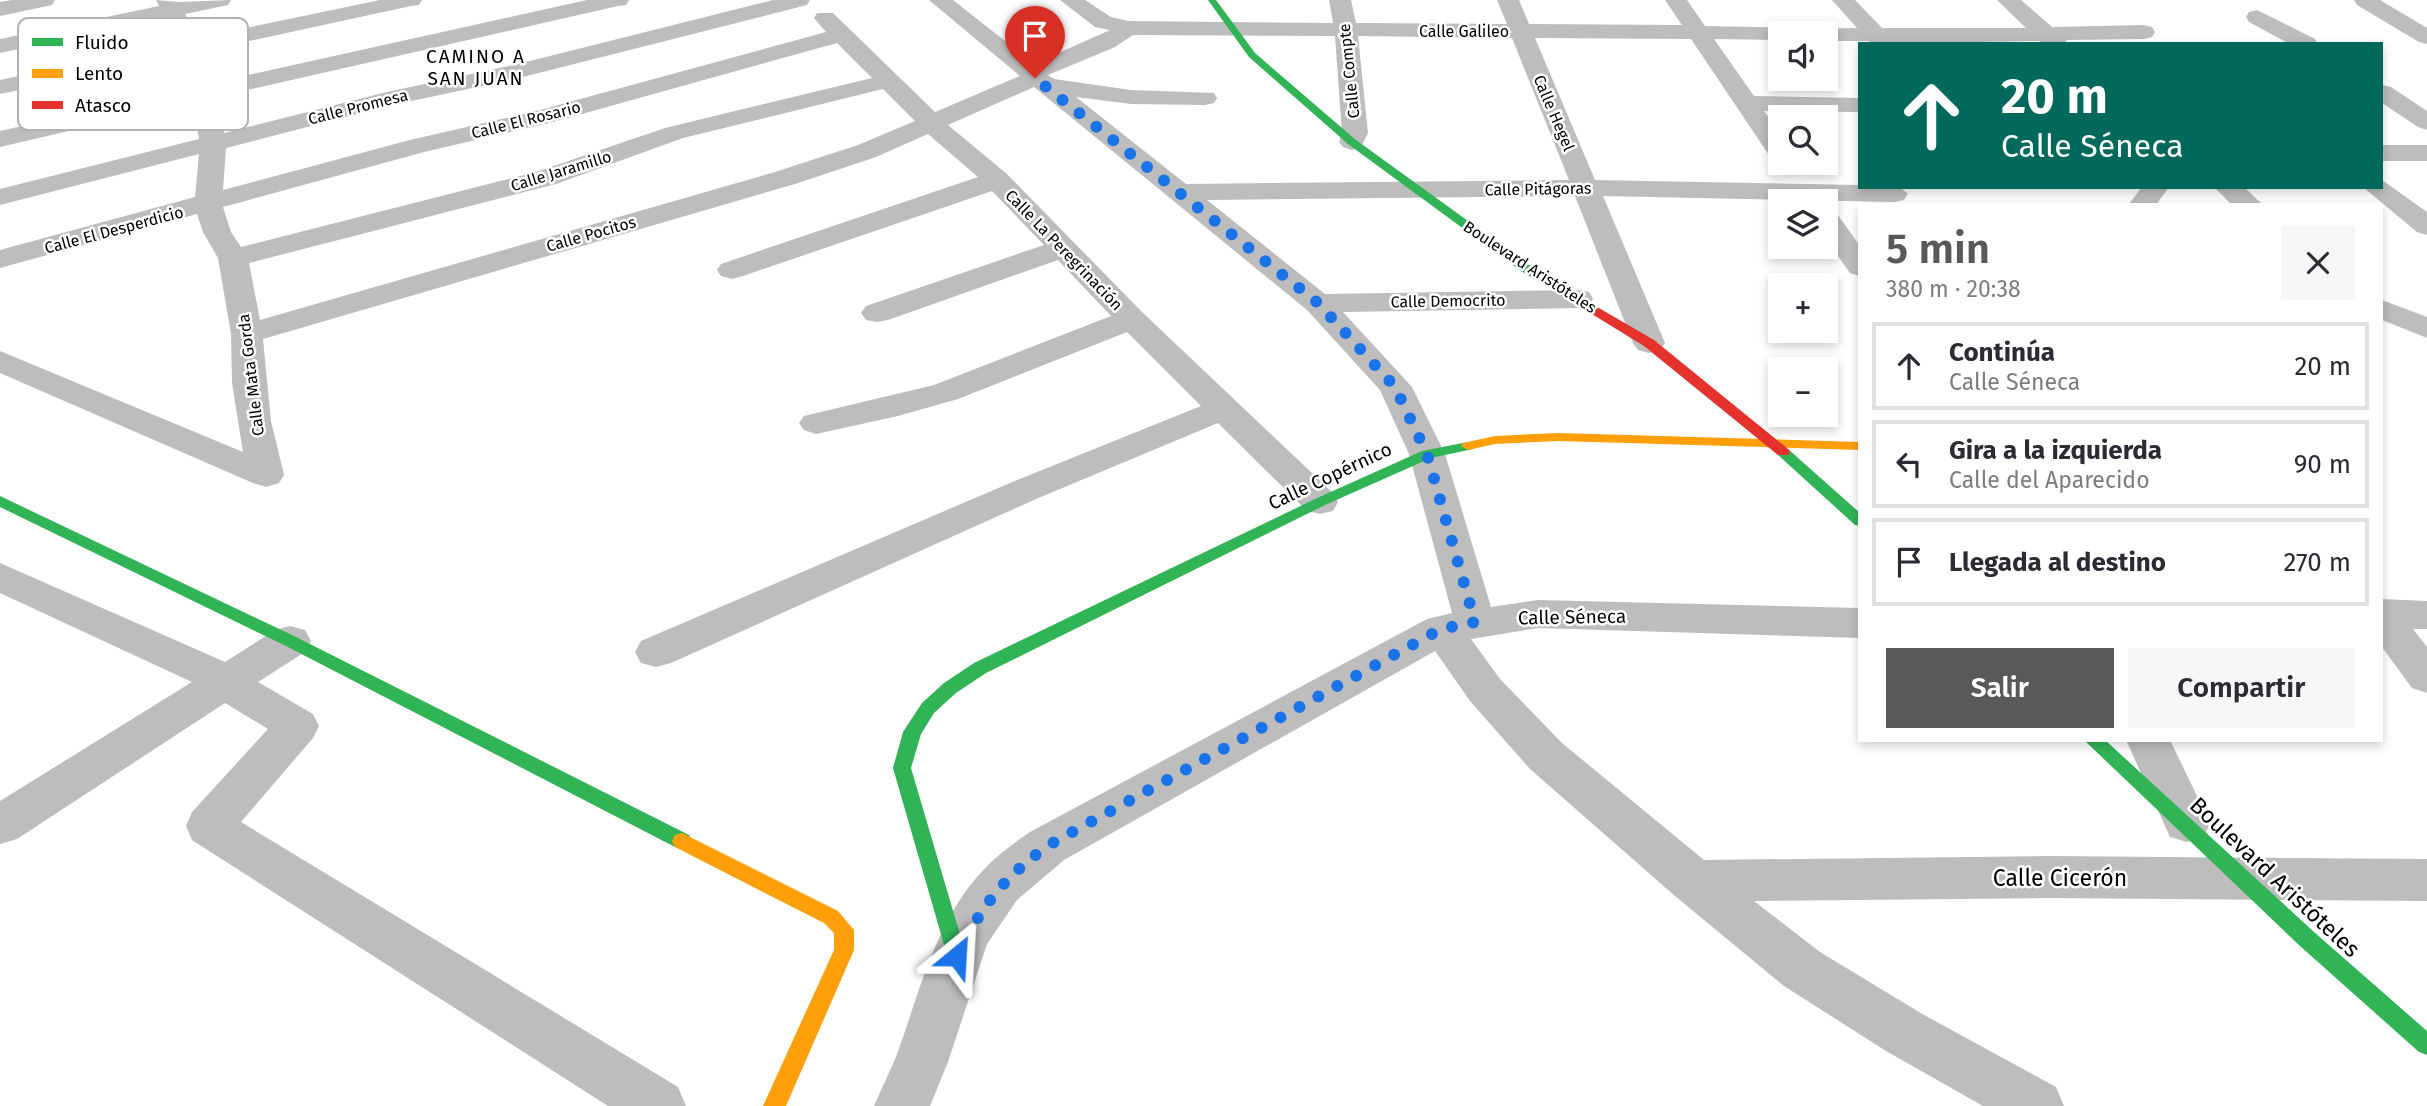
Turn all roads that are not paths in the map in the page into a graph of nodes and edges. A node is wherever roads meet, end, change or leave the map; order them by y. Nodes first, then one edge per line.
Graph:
1 (44, 0) edge
2 (220, 0) edge
3 (411, 0) edge
4 (618, 0) edge
5 (799, 0) edge
6 (805, 0) edge
7 (940, 0) edge
8 (1071, 0) edge
9 (1212, 0) edge
10 (1340, 0) edge
11 (1508, 0) edge
12 (1676, 0) edge
13 (1843, 0) edge
14 (2008, 0) edge
15 (2365, 0) edge
16 (168, 5) edge
17 (470, 6) dead end
18 (5, 8) edge
19 (2261, 9) edge
20 (115, 18) edge
21 (1232, 27) junction
22 (1128, 28) junction
23 (1346, 30) junction
24 (1520, 31) junction
25 (1698, 32) junction
26 (2144, 32) dead end
27 (1768, 33) edge
28 (248, 34) edge
29 (843, 34) junction
30 (1838, 35) edge
31 (447, 36) junction
32 (2427, 37) edge
33 (1879, 39) edge
34 (2051, 39) edge
35 (2257, 42) edge
36 (2304, 42) edge
37 (6, 45) edge
38 (519, 71) junction
39 (1037, 79) junction
40 (474, 80) junction
41 (888, 81) junction
42 (248, 82) edge
43 (18, 83) edge
44 (0, 87) edge
45 (2383, 93) edge
46 (1131, 97) junction
47 (1205, 98) dead end
48 (1746, 103) junction
49 (1858, 105) edge
50 (544, 117) junction
51 (1084, 117) junction
52 (403, 122) junction
53 (931, 122) junction
54 (2427, 122) edge
55 (40, 130) edge
56 (210, 130) edge
57 (1768, 135) edge
58 (0, 139) edge
59 (1352, 142) junction
60 (213, 143) junction
61 (2383, 153) edge
62 (2427, 153) edge
63 (998, 180) junction
64 (1586, 188) junction
65 (2155, 189) edge
66 (2229, 189) edge
67 (2379, 189) edge
68 (1418, 191) junction
69 (1181, 192) junction
70 (1768, 194) edge
71 (1894, 194) dead end
72 (1838, 195) edge
73 (0, 197) edge
74 (2144, 203) edge
75 (2247, 203) edge
76 (208, 204) junction
77 (2427, 226) edge
78 (1838, 236) edge
79 (1061, 248) junction
80 (9, 257) edge
81 (233, 258) junction
82 (1858, 264) edge
83 (732, 270) dead end
84 (1578, 299) junction
85 (1318, 303) junction
86 (2383, 309) edge
87 (877, 313) dead end
88 (1131, 319) junction
89 (2427, 329) edge
90 (247, 334) junction
91 (1649, 343) junction
92 (0, 362) edge
93 (1225, 408) junction
94 (817, 423) dead end
95 (1773, 443) junction
96 (1858, 446) edge
97 (1427, 454) junction
98 (0, 501) edge
99 (1320, 502) junction
100 (1858, 519) edge
101 (0, 577) edge
102 (2383, 613) edge
103 (2427, 615) edge
104 (2383, 619) edge
105 (1858, 623) edge
106 (1458, 626) junction
107 (290, 641) junction
108 (656, 652) dead end
109 (2427, 677) edge
110 (225, 682) junction
111 (2095, 742) edge
112 (2149, 742) edge
113 (0, 825) edge
114 (2190, 828) junction
115 (2244, 880) junction
116 (2427, 880) edge
117 (1692, 881) junction
118 (957, 956) junction
119 (2427, 1045) edge
120 (658, 1106) edge
121 (774, 1106) edge
122 (902, 1106) edge
123 (2036, 1106) edge

1 - 18 street
2 - 16 street
3 - 28 street
4 - 31 street
5 - 38 street, Calle Promesa
6 - 29 street, Calle La Peregrinación
7 - 39 street
8 - 22 street
9 - 21 street, Boulevard Aristóteles
10 - 23 street, Calle Compte
11 - 24 street, Calle Hegel
12 - 25 street
13 - 33 street
14 - 34 street
15 - 32 street
16 - 20 street
17 - 31 street
18 - 37 street
19 - 35 street
19 - 36 street
21 - 22 street, Calle Galileo
21 - 23 street, Calle Galileo
21 - 59 street, Boulevard Aristóteles
22 - 39 street, Calle Pocitos
23 - 24 street, Calle Galileo
23 - 59 street, Calle Compte
24 - 25 street, Calle Galileo
24 - 64 street, Calle Hegel
25 - 27 street, Calle Galileo
25 - 48 street
26 - 34 street
29 - 41 street, Calle La Peregrinación
29 - 50 street, Calle El Rosario
30 - 33 street
31 - 40 street
31 - 42 street
33 - 34 street
38 - 40 street, Calle Promesa
38 - 50 street
39 - 46 street
39 - 51 street
39 - 53 street, Calle Pocitos
40 - 52 street, Calle Promesa
41 - 53 street, Calle La Peregrinación
41 - 81 street, Calle Jaramillo
43 - 44 street
45 - 54 street
46 - 47 street
46 - 51 street
48 - 49 street
48 - 57 street
50 - 52 street, Calle El Rosario
51 - 69 street
52 - 60 street, Calle Promesa
52 - 76 street, Calle El Rosario
53 - 63 street, Calle La Peregrinación
53 - 90 street, Calle Pocitos
55 - 58 street
56 - 60 street, Calle Mata Gorda
59 - 68 street, Boulevard Aristóteles
60 - 73 street, Calle Promesa
60 - 76 street, Calle Mata Gorda
61 - 62 street
63 - 79 street, Calle La Peregrinación
63 - 83 street
64 - 68 street, Calle Pitágoras
64 - 70 street, Calle Pitágoras
64 - 91 street, Calle Hegel
65 - 74 street
66 - 75 street
67 - 77 street
68 - 69 street, Calle Pitágoras
68 - 84 street, Boulevard Aristóteles
69 - 85 street
71 - 72 street, Calle Pitágoras
76 - 80 street, Calle El Desperdicio
76 - 81 street, Calle Mata Gorda
78 - 82 street
79 - 87 street
79 - 88 street, Calle La Peregrinación
81 - 90 street, Calle Mata Gorda
84 - 85 street, Calle Democrito
84 - 91 street, Boulevard Aristóteles
85 - 97 street
86 - 89 street
88 - 93 street, Calle La Peregrinación
88 - 94 street
90 - 92 street, Calle Mata Gorda
91 - 95 street, Boulevard Aristóteles
93 - 99 street, Calle La Peregrinación
93 - 108 street
95 - 96 street, Calle Copérnico
95 - 97 street, Calle Copérnico
95 - 100 street, Boulevard Aristóteles
97 - 99 street, Calle Copérnico
97 - 106 street
98 - 107 street
99 - 118 street, Calle Copérnico
101 - 110 street
102 - 103 street
104 - 109 street
105 - 106 street, Calle Séneca
106 - 117 street
106 - 118 street, Calle Séneca
107 - 110 street
107 - 121 street
110 - 113 street
110 - 120 street
111 - 114 street, Boulevard Aristóteles
112 - 114 street
114 - 115 street, Boulevard Aristóteles
115 - 116 street, Calle Cicerón
115 - 117 street, Calle Cicerón
115 - 119 street, Boulevard Aristóteles
117 - 123 street
118 - 122 street, Calle Séneca

